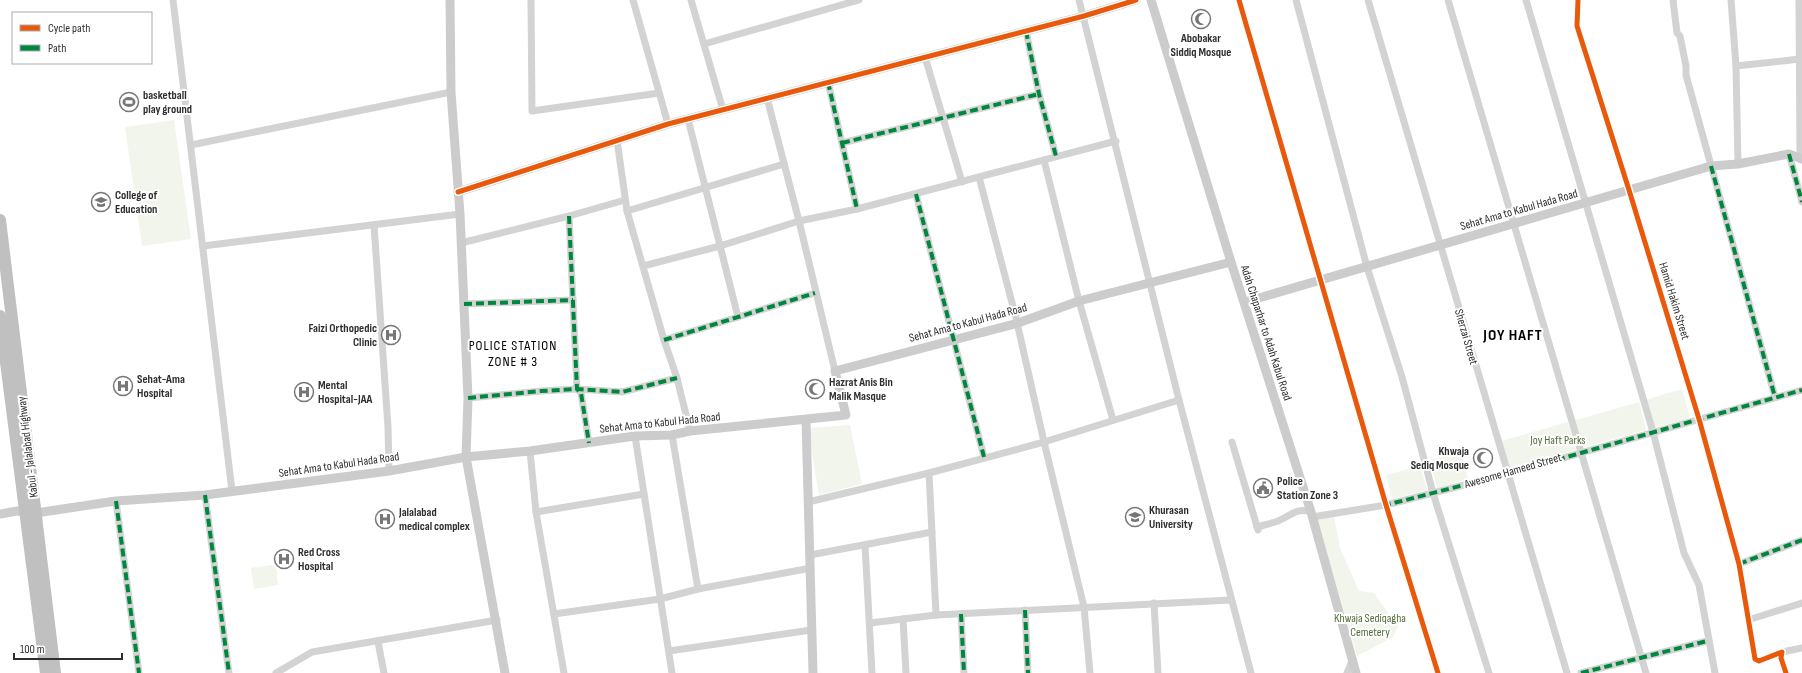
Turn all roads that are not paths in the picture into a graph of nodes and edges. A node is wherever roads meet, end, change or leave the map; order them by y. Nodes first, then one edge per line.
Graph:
1 (172, 0) edge
2 (450, 0) edge
3 (532, 0) edge
4 (633, 0) edge
5 (691, 0) edge
6 (859, 0) edge
7 (1079, 0) edge
8 (1136, 0) edge
9 (1151, 0) edge
10 (1239, 0) edge
11 (1296, 0) edge
12 (1368, 0) edge
13 (1448, 0) edge
14 (1526, 0) edge
15 (1578, 0) edge
16 (1672, 0) edge
17 (1731, 0) edge
18 (1799, 0) edge
19 (846, 2) edge
20 (1084, 16) junction
21 (1026, 31) junction
22 (704, 44) junction
23 (925, 57) junction
24 (1800, 59) junction
25 (1736, 66) junction
26 (828, 82) junction
27 (451, 92) junction
28 (659, 93) junction
29 (1038, 94) junction
30 (767, 98) junction
31 (723, 110) junction
32 (943, 118) junction
33 (688, 119) junction
34 (668, 124) junction
35 (617, 140) junction
36 (1116, 140) junction
37 (842, 143) junction
38 (191, 145) junction
39 (1789, 154) junction
40 (1056, 156) junction
41 (1801, 159) edge
42 (1044, 160) junction
43 (784, 164) junction
44 (1738, 164) junction
45 (1711, 166) junction
46 (979, 177) junction
47 (962, 182) junction
48 (705, 189) junction
49 (1630, 190) junction
50 (458, 192) junction
51 (916, 194) junction
52 (625, 200) junction
53 (1586, 202) junction
54 (1802, 202) edge
55 (857, 209) junction
56 (627, 211) junction
57 (460, 214) junction
58 (569, 216) junction
59 (0, 220) edge
60 (799, 221) junction
61 (1513, 224) junction
62 (374, 225) junction
63 (461, 243) junction
64 (203, 246) junction
65 (720, 246) junction
66 (1439, 246) junction
67 (1231, 262) junction
68 (643, 266) junction
69 (1367, 266) junction
70 (1321, 280) junction
71 (1150, 283) junction
72 (816, 293) junction
73 (573, 300) junction
74 (1079, 301) junction
75 (1244, 302) junction
76 (464, 304) junction
77 (0, 316) edge
78 (738, 316) junction
79 (1018, 324) junction
80 (664, 340) junction
81 (954, 340) junction
82 (835, 371) junction
83 (677, 378) junction
84 (577, 389) junction
85 (1802, 390) edge
86 (1775, 397) junction
87 (468, 398) junction
88 (1179, 400) junction
89 (1699, 419) junction
90 (1113, 420) junction
91 (806, 421) junction
92 (690, 431) junction
93 (1653, 432) junction
94 (672, 435) junction
95 (635, 436) junction
96 (1044, 442) junction
97 (1232, 442) dead end
98 (589, 443) junction
99 (530, 451) junction
100 (1582, 451) junction
101 (466, 457) junction
102 (984, 457) junction
103 (389, 471) junction
104 (929, 473) junction
105 (1507, 474) junction
106 (232, 491) junction
107 (1433, 493) junction
108 (644, 494) junction
109 (205, 495) junction
110 (116, 501) junction
111 (808, 502) junction
112 (1386, 505) junction
113 (536, 512) junction
114 (30, 513) junction
115 (0, 514) edge
116 (1311, 514) junction
117 (932, 532) junction
118 (1802, 540) edge
119 (866, 545) junction
120 (810, 555) junction
121 (1739, 564) junction
122 (811, 568) junction
123 (698, 589) junction
124 (660, 599) junction
125 (1231, 600) junction
126 (1154, 603) junction
127 (1802, 603) edge
128 (1084, 607) junction
129 (1025, 610) junction
130 (554, 614) junction
131 (960, 614) junction
132 (936, 615) junction
133 (903, 619) junction
134 (497, 620) junction
135 (1748, 620) junction
136 (870, 623) junction
137 (811, 630) junction
138 (1708, 641) junction
139 (378, 642) junction
140 (1802, 648) edge
141 (669, 652) junction
142 (1782, 652) junction
143 (1642, 657) junction
144 (1353, 659) junction
145 (46, 673) edge
146 (55, 673) edge
147 (139, 673) edge
148 (229, 673) edge
149 (276, 673) edge
150 (384, 673) edge
151 (505, 673) edge
152 (564, 673) edge
153 (672, 673) edge
154 (813, 673) edge
155 (872, 673) edge
156 (906, 673) edge
157 (964, 673) edge
158 (1028, 673) edge
159 (1090, 673) edge
160 (1158, 673) edge
161 (1251, 673) edge
162 (1347, 673) edge
163 (1356, 673) edge
164 (1438, 673) edge
165 (1489, 673) edge
166 (1567, 673) edge
167 (1581, 673) edge
168 (1646, 673) edge
169 (1714, 673) edge
170 (1786, 673) edge

1 - 38 street
2 - 27 main road
3 - 28 street
4 - 28 street
5 - 22 street
6 - 19 street
7 - 20 street
8 - 20 main road
9 - 67 main road, Adah Chaparhar to Adah Kabul Road
10 - 70 street
11 - 69 street
12 - 66 street, Sherzai Street
13 - 61 street
14 - 53 street
15 - 49 street, Hamid Hakim Street
16 - 45 street
17 - 25 street
18 - 24 street
19 - 22 street
20 - 21 main road
20 - 36 street
21 - 23 main road
21 - 29 street
22 - 31 street
23 - 26 main road
23 - 32 street
24 - 25 street
24 - 41 street
25 - 44 street
26 - 30 main road
26 - 37 street
27 - 38 street
27 - 50 main road
28 - 34 street
29 - 32 street
29 - 40 street
30 - 31 main road
30 - 43 street
31 - 33 main road
32 - 37 street
32 - 47 street
33 - 34 main road
33 - 48 street
34 - 35 main road
35 - 50 main road
35 - 52 street
36 - 40 street
36 - 71 street
37 - 55 street
38 - 64 street
39 - 41 main road
39 - 44 main road, Sehat Ama to Kabul Hada Road
39 - 54 street
40 - 42 street
42 - 46 street
42 - 74 street
43 - 48 street
43 - 60 street
44 - 45 main road, Sehat Ama to Kabul Hada Road
45 - 49 main road, Sehat Ama to Kabul Hada Road
45 - 86 street
46 - 47 street
46 - 79 street
47 - 51 street
48 - 56 street
48 - 65 street
49 - 53 main road, Sehat Ama to Kabul Hada Road
49 - 89 street, Hamid Hakim Street
50 - 57 main road
51 - 55 street
51 - 81 street
52 - 56 street
52 - 58 street
53 - 61 main road, Sehat Ama to Kabul Hada Road
53 - 93 street
55 - 60 street
56 - 68 street
57 - 62 street
57 - 63 main road
58 - 63 street
58 - 73 street
59 - 114 highway, Kabul - Jalalabad Highway
60 - 65 street
60 - 72 street
61 - 66 main road, Sehat Ama to Kabul Hada Road
61 - 100 street
62 - 64 street
62 - 103 street
63 - 76 main road
64 - 106 street
65 - 68 street
65 - 78 street
66 - 69 main road, Sehat Ama to Kabul Hada Road
66 - 105 street, Sherzai Street
67 - 71 main road, Sehat Ama to Kabul Hada Road
67 - 75 main road, Adah Chaparhar to Adah Kabul Road
68 - 80 street
69 - 70 main road, Sehat Ama to Kabul Hada Road
69 - 107 street
70 - 75 main road, Sehat Ama to Kabul Hada Road
70 - 112 street
71 - 74 main road, Sehat Ama to Kabul Hada Road
71 - 88 street
72 - 78 street
72 - 82 street
73 - 76 street
73 - 84 street
74 - 79 main road, Sehat Ama to Kabul Hada Road
74 - 90 street
75 - 116 main road, Adah Chaparhar to Adah Kabul Road
76 - 87 main road
77 - 114 highway, Kabul - Jalalabad Highway
78 - 80 street
79 - 81 main road, Sehat Ama to Kabul Hada Road
79 - 96 street
80 - 83 street
81 - 82 main road, Sehat Ama to Kabul Hada Road
81 - 102 street
82 - 91 main road, Sehat Ama to Kabul Hada Road
83 - 84 street
83 - 92 street
84 - 87 street
84 - 98 street
85 - 86 street, Awesome Hameed Street
86 - 89 street, Awesome Hameed Street
87 - 101 main road
88 - 90 street
88 - 125 street
89 - 93 street, Awesome Hameed Street
89 - 121 street, Hamid Hakim Street
90 - 96 street
91 - 92 main road, Sehat Ama to Kabul Hada Road
91 - 111 main road
92 - 94 main road, Sehat Ama to Kabul Hada Road
93 - 100 street, Awesome Hameed Street
93 - 138 street
94 - 95 main road, Sehat Ama to Kabul Hada Road
94 - 123 street
95 - 98 main road, Sehat Ama to Kabul Hada Road
95 - 108 street
96 - 102 street
96 - 128 street
97 - 116 street, Awesome Hameed Street
98 - 99 main road, Sehat Ama to Kabul Hada Road
99 - 101 main road, Sehat Ama to Kabul Hada Road
99 - 113 street
100 - 105 street, Awesome Hameed Street
100 - 143 street
101 - 103 main road, Sehat Ama to Kabul Hada Road
101 - 134 main road
102 - 104 street
103 - 106 main road, Sehat Ama to Kabul Hada Road
104 - 111 street
104 - 117 street
105 - 107 street, Awesome Hameed Street
105 - 166 street, Sherzai Street
106 - 109 main road, Sehat Ama to Kabul Hada Road
107 - 112 street, Awesome Hameed Street
107 - 165 street
108 - 113 street
108 - 124 street
109 - 110 main road, Sehat Ama to Kabul Hada Road
109 - 148 street
110 - 114 main road, Sehat Ama to Kabul Hada Road
110 - 147 street
111 - 120 main road
112 - 116 street, Awesome Hameed Street
112 - 164 street
113 - 130 street
114 - 115 main road, Sehat Ama to Kabul Hada Road
114 - 145 highway, Kabul - Jalalabad Highway
114 - 146 highway, Kabul - Jalalabad Highway
116 - 144 main road, Adah Chaparhar to Adah Kabul Road
117 - 119 street
117 - 132 street
118 - 121 street
119 - 120 street
119 - 136 street
120 - 122 main road
121 - 135 street, Hamid Hakim Street
122 - 123 street
122 - 137 main road
123 - 124 street
124 - 130 street
124 - 141 street
125 - 126 street
125 - 161 street
126 - 128 street
126 - 160 street
127 - 135 street
128 - 129 street
128 - 159 street
129 - 131 street
129 - 158 street
130 - 152 street
131 - 132 street
131 - 157 street
132 - 133 street
133 - 136 street
133 - 156 street
134 - 139 street
134 - 151 main road
135 - 142 street, Hamid Hakim Street
136 - 155 street
137 - 141 street
137 - 154 main road
138 - 143 street
138 - 169 street
139 - 149 street
139 - 150 street
140 - 142 street
141 - 153 street
142 - 170 street
143 - 167 street
143 - 168 street
144 - 162 street
144 - 163 main road, Adah Chaparhar to Adah Kabul Road

